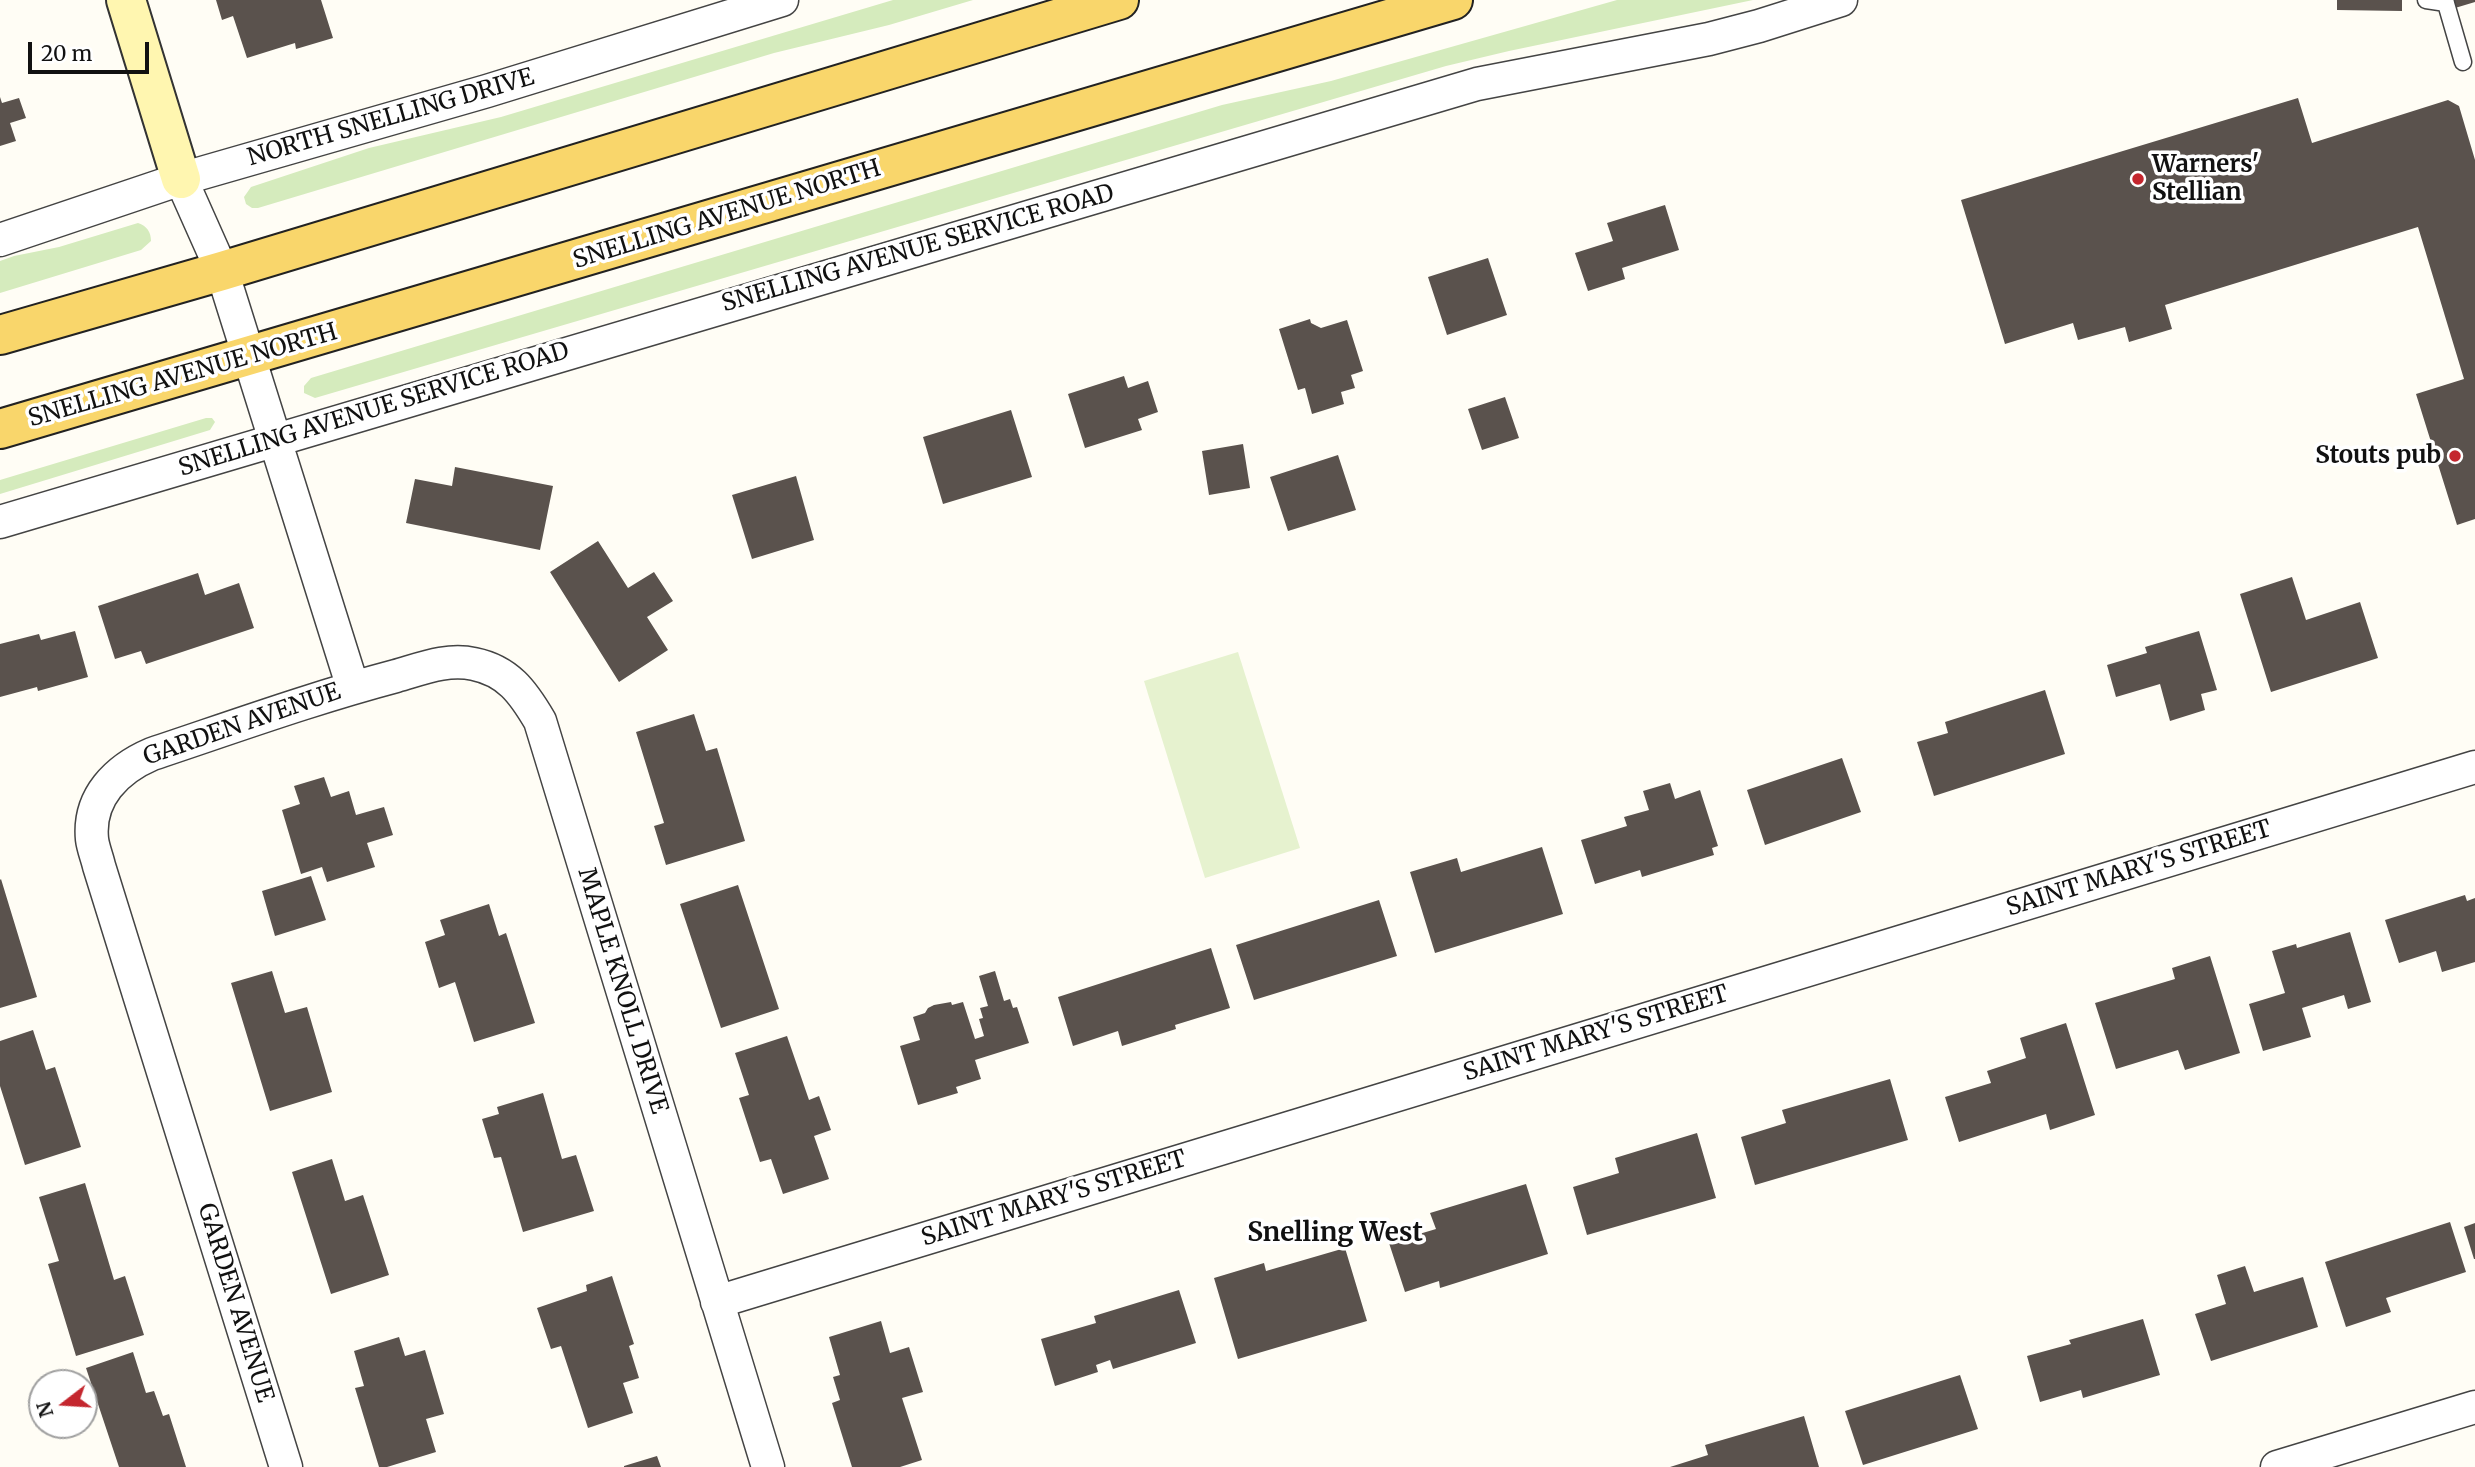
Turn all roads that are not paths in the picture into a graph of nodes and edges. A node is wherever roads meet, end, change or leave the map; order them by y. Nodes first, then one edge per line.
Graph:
1 (126, 0) edge
2 (782, 0) edge
3 (1119, 0) edge
4 (1453, 0) edge
5 (1841, 0) edge
6 (2426, 0) edge
7 (2445, 1) edge
8 (2463, 62) dead end
9 (181, 179) junction
10 (0, 240) edge
11 (222, 271) junction
12 (0, 335) edge
13 (249, 357) junction
14 (0, 429) edge
15 (274, 439) junction
16 (0, 522) edge
17 (352, 688) junction
18 (2475, 767) edge
19 (717, 1302) junction
20 (2475, 1407) edge
21 (286, 1467) edge
22 (768, 1467) edge
23 (2277, 1467) edge

1 - 9 street
2 - 9 street, NORTH SNELLING DRIVE
3 - 11 main road
4 - 13 main road, SNELLING AVENUE NORTH
5 - 15 street, SNELLING AVENUE SERVICE ROAD
6 - 7 lane
7 - 8 lane
9 - 10 street, NORTH SNELLING DRIVE
9 - 11 street, GARDEN AVENUE
11 - 12 main road
11 - 13 street, GARDEN AVENUE
13 - 14 main road, SNELLING AVENUE NORTH
13 - 15 street, GARDEN AVENUE
15 - 16 street, SNELLING AVENUE SERVICE ROAD
15 - 17 street, GARDEN AVENUE
17 - 19 street, MAPLE KNOLL DRIVE
17 - 21 street, GARDEN AVENUE
18 - 19 street, SAINT MARY'S STREET
19 - 22 street, MAPLE KNOLL DRIVE
20 - 23 street

